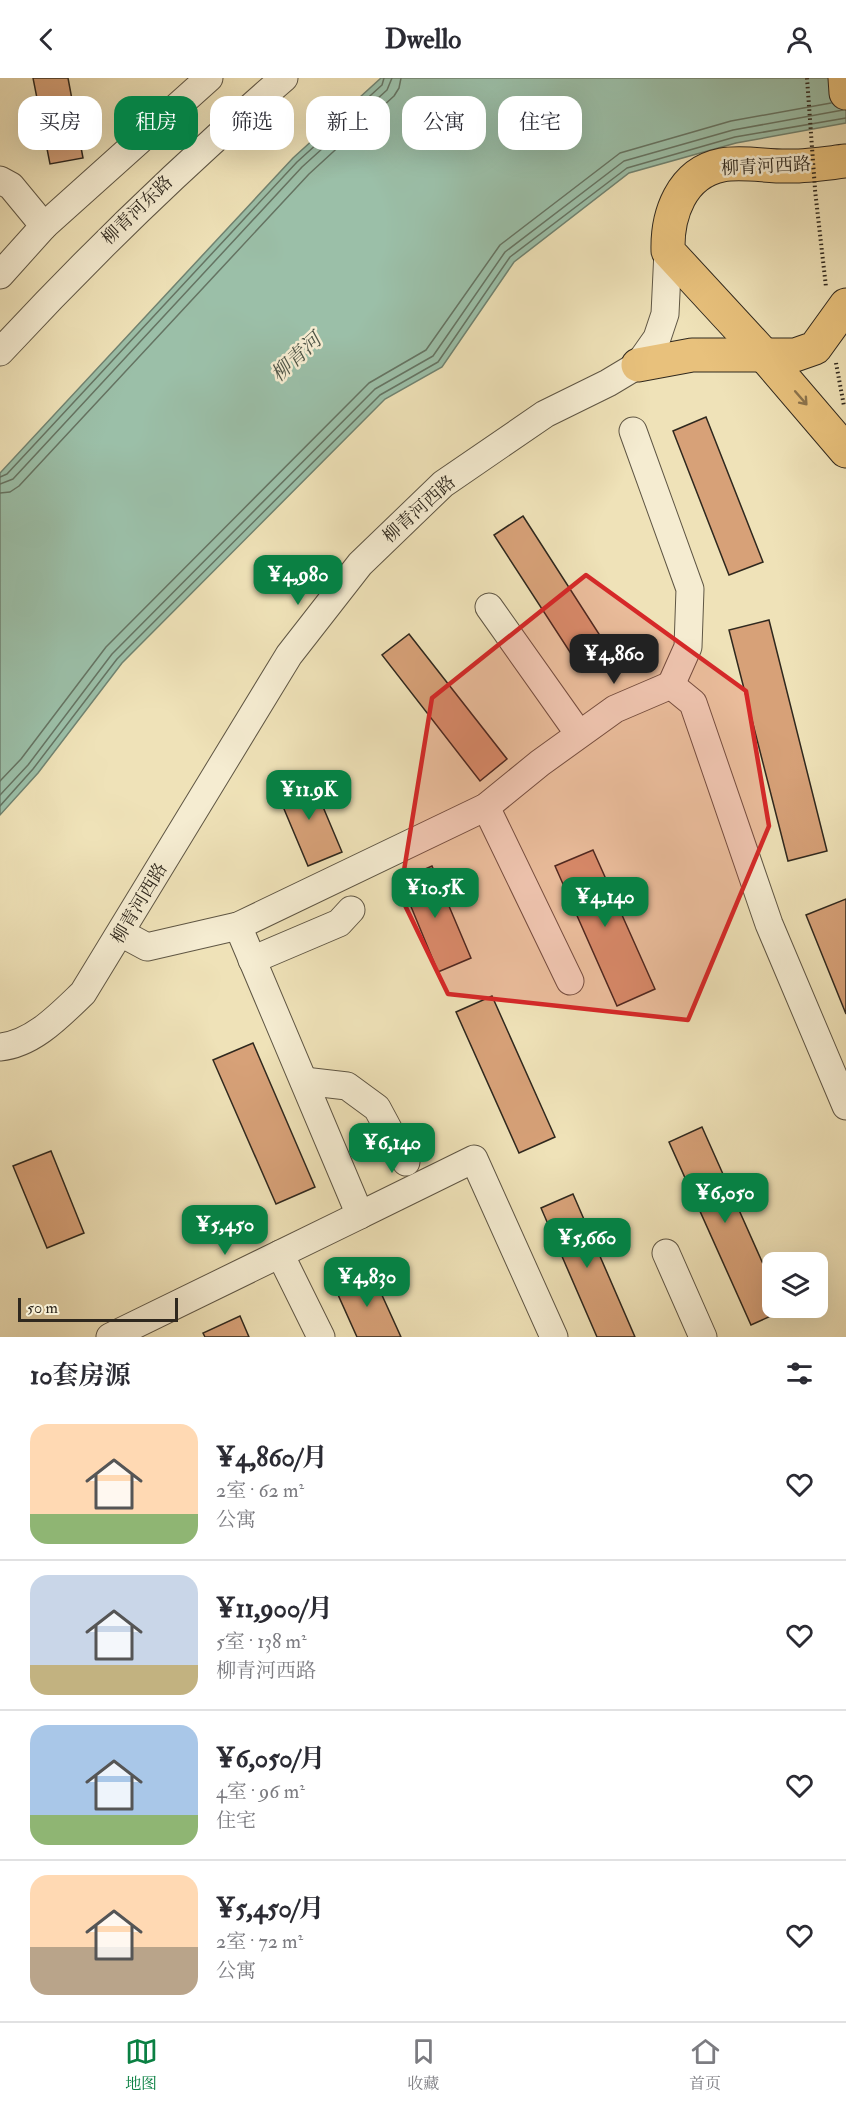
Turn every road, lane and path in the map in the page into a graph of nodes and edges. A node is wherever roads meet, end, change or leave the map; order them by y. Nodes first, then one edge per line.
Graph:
1 (209, 78) edge
2 (284, 78) edge
3 (807, 78) edge
4 (845, 78) edge
5 (846, 93) edge
6 (846, 161) edge
7 (0, 180) edge
8 (814, 189) dead end
9 (44, 226) junction
10 (668, 250) junction
11 (0, 275) edge
12 (846, 305) edge
13 (0, 352) edge
14 (763, 354) junction
15 (638, 365) junction
16 (633, 431) dead end
17 (846, 451) edge
18 (489, 607) dead end
19 (671, 686) junction
20 (579, 734) junction
21 (486, 807) junction
22 (351, 910) dead end
23 (238, 926) junction
24 (121, 933) junction
25 (252, 960) junction
26 (570, 981) dead end
27 (0, 1047) edge
28 (304, 1081) junction
29 (846, 1106) edge
30 (406, 1162) dead end
31 (360, 1215) junction
32 (666, 1253) dead end
33 (280, 1254) junction
34 (110, 1337) edge
35 (321, 1337) edge
36 (554, 1337) edge
37 (703, 1337) edge

1 - 9 street
2 - 13 street, 柳青河东路
3 - 8 path, bridge
4 - 5 main road
6 - 10 main road, 柳青河西路
7 - 9 street
9 - 11 street
10 - 14 main road
10 - 15 street, 柳青河西路
12 - 14 main road
14 - 15 main road
14 -> 17 main road
15 - 24 street, 柳青河西路
16 - 19 street
18 - 20 street
19 - 20 street
19 - 29 street
20 - 21 street
21 - 23 street
21 - 26 street
22 - 25 street
23 - 24 street
23 - 25 street
24 - 27 street, 柳青河西路
25 - 28 street
28 - 30 street
28 - 31 street
31 - 33 street
31 - 36 street
32 - 37 street
33 - 34 street
33 - 35 street

